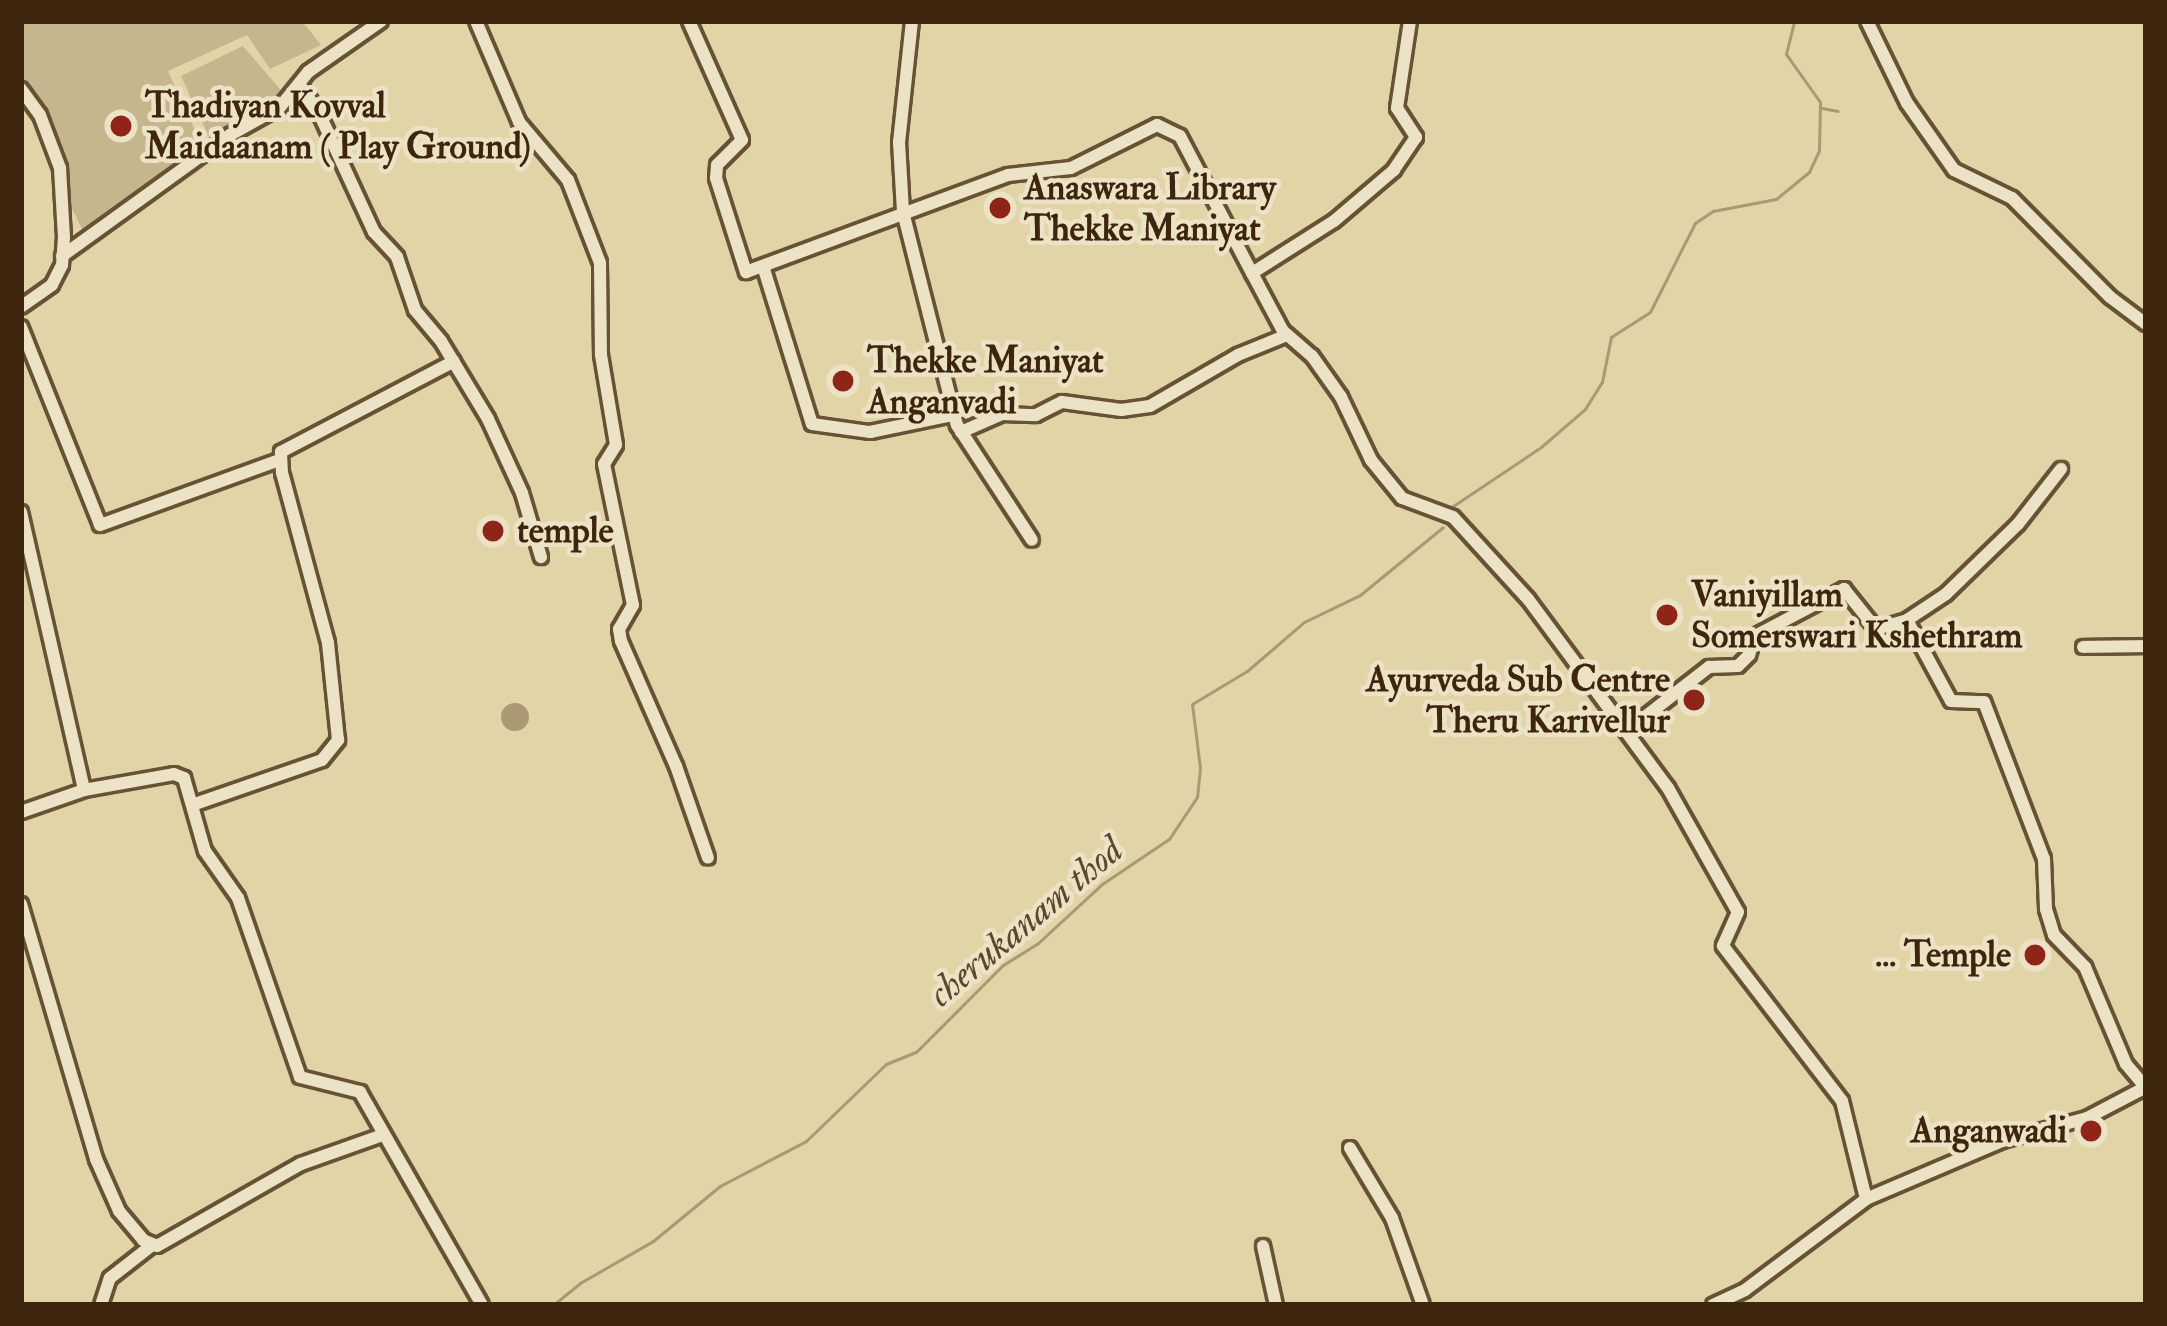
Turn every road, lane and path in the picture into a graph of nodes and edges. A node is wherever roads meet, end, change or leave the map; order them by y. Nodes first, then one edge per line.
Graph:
1 (381, 21) edge
2 (476, 21) edge
3 (689, 21) edge
4 (912, 21) edge
5 (1410, 21) edge
6 (1868, 21) edge
7 (299, 84) junction
8 (21, 89) edge
9 (903, 212) junction
10 (62, 256) junction
11 (764, 266) junction
12 (1252, 273) junction
13 (21, 308) edge
14 (2146, 325) edge
15 (21, 327) edge
16 (1287, 335) junction
17 (454, 361) junction
18 (953, 415) junction
19 (961, 431) junction
20 (280, 460) junction
21 (2060, 469) dead end
22 (22, 523) edge
23 (1032, 540) dead end
24 (541, 557) dead end
25 (1906, 620) junction
26 (2146, 646) edge
27 (2083, 647) dead end
28 (1628, 730) junction
29 (85, 790) junction
30 (195, 804) junction
31 (21, 812) edge
32 (708, 857) dead end
33 (21, 904) edge
34 (2145, 1087) edge
35 (380, 1136) junction
36 (1350, 1148) dead end
37 (1866, 1199) junction
38 (152, 1246) junction
39 (1263, 1246) dead end
40 (1745, 1290) junction
41 (101, 1305) edge
42 (482, 1305) edge
43 (1276, 1305) edge
44 (1423, 1305) edge
45 (1713, 1305) edge
46 (1754, 1305) edge

1 - 7 street
2 - 32 street
3 - 11 street
4 - 9 street
5 - 12 street
6 - 14 street
7 - 10 street
7 - 17 street
8 - 10 street
9 - 11 street
9 - 12 street
9 - 18 street
10 - 13 street
11 - 18 street
12 - 16 street
15 - 20 street
16 - 19 street
16 - 28 street
17 - 20 street
17 - 24 street
18 - 19 street
19 - 23 street
20 - 30 street
21 - 25 street
22 - 29 street
25 - 28 street
25 - 34 street
26 - 27 street
28 - 37 street
29 - 30 street
29 - 31 street
30 - 35 street
33 - 38 street
34 - 37 street
35 - 38 street
35 - 42 street
36 - 44 street
37 - 40 street
38 - 41 street
39 - 43 street
40 - 45 street
40 - 46 street

